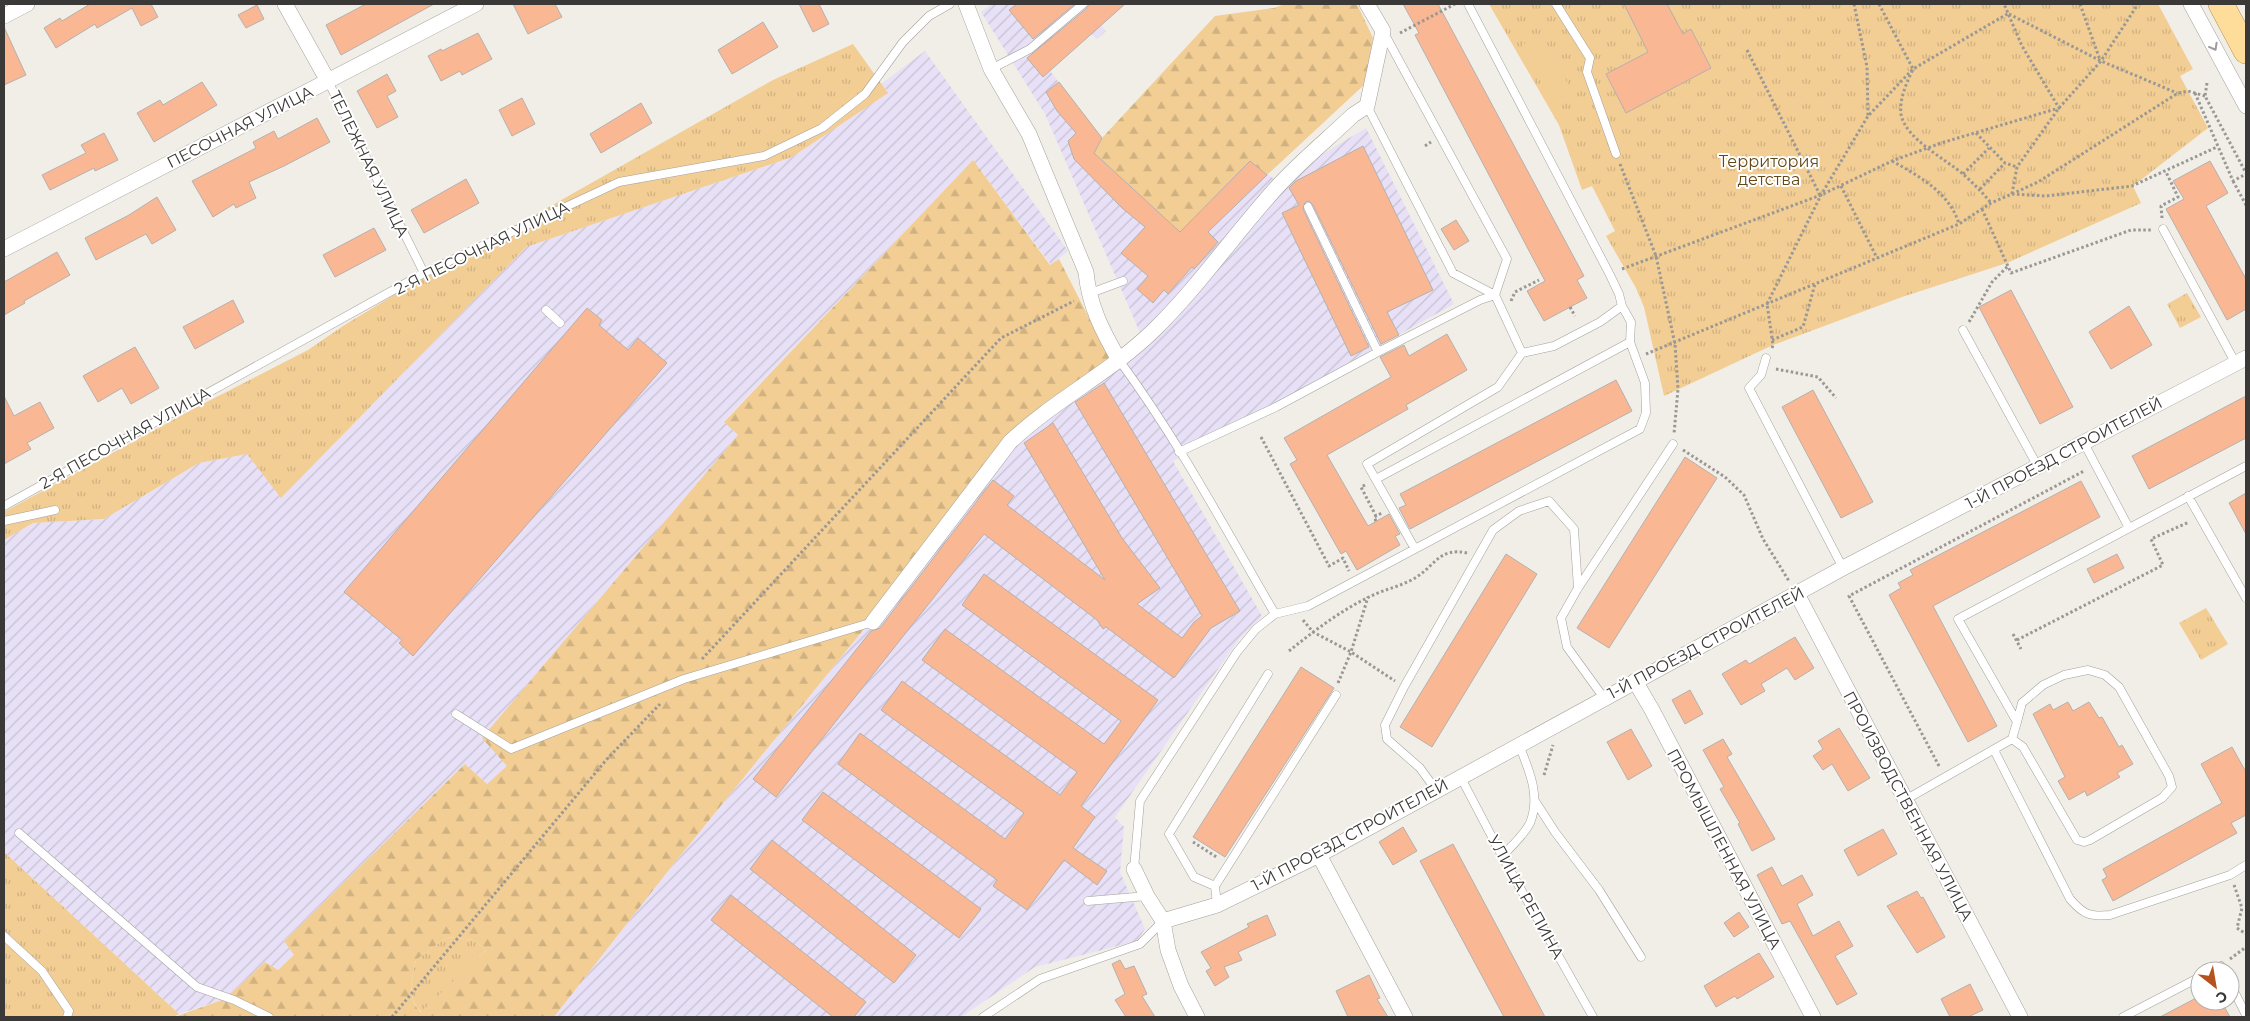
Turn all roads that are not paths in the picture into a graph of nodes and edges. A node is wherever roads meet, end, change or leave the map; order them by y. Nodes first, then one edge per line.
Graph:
1 (27, 4) edge
2 (285, 4) edge
3 (476, 4) edge
4 (950, 4) edge
5 (966, 4) edge
6 (1083, 4) edge
7 (1367, 4) edge
8 (1468, 4) edge
9 (1556, 4) edge
10 (2190, 4) edge
11 (2220, 4) edge
12 (4, 16) edge
13 (1383, 31) junction
14 (2246, 51) edge
15 (991, 69) junction
16 (328, 81) junction
17 (1367, 106) junction
18 (2246, 106) edge
19 (1616, 154) road end
20 (1308, 207) dead end
21 (2163, 229) road end
22 (4, 249) edge
23 (424, 273) junction
24 (1123, 281) dead end
25 (1088, 294) junction
26 (1495, 295) junction
27 (1622, 306) junction
28 (546, 310) dead end
29 (560, 323) dead end
30 (1963, 330) dead end
31 (1630, 342) junction
32 (1378, 352) junction
33 (1522, 353) junction
34 (1766, 358) dead end
35 (1119, 360) junction
36 (2241, 361) edge
37 (2084, 443) junction
38 (1673, 444) road end
39 (1179, 452) junction
40 (2246, 466) edge
41 (2038, 467) junction
42 (1376, 479) junction
43 (2188, 496) junction
44 (4, 506) edge
45 (55, 510) dead end
46 (4, 521) edge
47 (2128, 528) junction
48 (1415, 549) junction
49 (1843, 568) junction
50 (1578, 588) junction
51 (1792, 597) junction
52 (2246, 598) edge
53 (1275, 614) junction
54 (873, 622) joint
55 (1268, 674) dead end
56 (1635, 681) junction
57 (1336, 695) dead end
58 (1604, 698) junction
59 (456, 714) dead end
60 (2017, 722) junction
61 (2012, 739) junction
62 (1519, 745) junction
63 (1994, 750) junction
64 (1460, 776) junction
65 (1436, 790) junction
66 (1905, 800) junction
67 (1535, 802) junction
68 (19, 833) dead end
69 (1319, 855) junction
70 (1502, 856) junction
71 (2246, 865) edge
72 (1134, 869) joint
73 (1215, 886) junction
74 (1147, 896) junction
75 (1088, 901) dead end
76 (1217, 904) junction
77 (1163, 921) junction
78 (4, 936) edge
79 (1641, 957) dead end
80 (2190, 981) edge
81 (2240, 1003) edge
82 (2246, 1015) edge
83 (67, 1017) edge
84 (269, 1017) edge
85 (983, 1017) edge
86 (1197, 1017) edge
87 (1405, 1017) edge
88 (1593, 1017) edge
89 (1813, 1017) edge
90 (2020, 1017) edge
91 (2123, 1017) edge

1 - 12 street
2 - 16 street, ТЕЛЕЖНАЯ УЛИЦА
3 - 16 street, ПЕСОЧНАЯ УЛИЦА
4 - 23 lane, 2-Я ПЕСОЧНАЯ УЛИЦА
5 - 15 street
6 - 15 lane
7 - 13 street
8 - 27 lane
9 - 19 lane
10 -> 18 street
11 - 14 main road
13 - 17 street
13 - 26 lane
15 - 25 street
16 - 22 street, ПЕСОЧНАЯ УЛИЦА
16 - 23 lane, ТЕЛЕЖНАЯ УЛИЦА
17 - 26 lane
17 - 35 street
20 - 32 lane
21 - 36 lane
23 - 44 lane, 2-Я ПЕСОЧНАЯ УЛИЦА
24 - 25 lane
25 - 35 street
26 - 32 lane
26 - 33 lane
27 - 31 lane
27 - 33 lane
28 - 29 lane
30 - 41 lane
31 - 42 lane
31 - 48 lane
32 - 39 lane
33 - 42 lane
34 - 49 lane
35 - 39 lane
35 - 54 street
36 - 37 street, 1-Й ПРОЕЗД СТРОИТЕЛЕЙ
37 - 41 street, 1-Й ПРОЕЗД СТРОИТЕЛЕЙ
37 - 47 lane
38 - 50 lane
39 - 53 lane
40 - 43 lane
41 - 49 street, 1-Й ПРОЕЗД СТРОИТЕЛЕЙ
42 - 48 lane
43 - 47 lane
43 - 52 lane
45 - 46 lane
47 - 60 lane
48 - 53 lane
49 - 51 street, 1-Й ПРОЕЗД СТРОИТЕЛЕЙ
50 - 58 lane
50 - 65 lane
51 - 56 street, 1-Й ПРОЕЗД СТРОИТЕЛЕЙ
51 - 66 street, ПРОИЗВОДСТВЕННАЯ УЛИЦА
53 - 72 lane
54 - 59 lane
55 - 73 lane
56 - 58 street, 1-Й ПРОЕЗД СТРОИТЕЛЕЙ
56 - 89 street, ПРОМЫШЛЕННАЯ УЛИЦА
57 - 73 lane
58 - 62 street, 1-Й ПРОЕЗД СТРОИТЕЛЕЙ
60 - 61 lane
60 - 61 lane
61 - 63 lane
62 - 64 street, 1-Й ПРОЕЗД СТРОИТЕЛЕЙ
62 - 67 lane
63 - 66 lane
63 - 71 lane
64 - 65 street, 1-Й ПРОЕЗД СТРОИТЕЛЕЙ
64 - 70 lane, УЛИЦА РЕПИНА
65 - 69 street, 1-Й ПРОЕЗД СТРОИТЕЛЕЙ
66 - 90 street, ПРОИЗВОДСТВЕННАЯ УЛИЦА
67 - 70 lane
67 - 79 lane
68 - 84 lane
69 - 76 street, 1-Й ПРОЕЗД СТРОИТЕЛЕЙ
69 - 87 street
70 - 88 lane, УЛИЦА РЕПИНА
72 - 74 street
73 - 76 lane
74 - 75 lane
74 - 77 street
76 - 77 street, 1-Й ПРОЕЗД СТРОИТЕЛЕЙ
77 - 85 lane
77 - 86 street
78 - 83 lane
80 - 91 lane
81 - 82 lane

